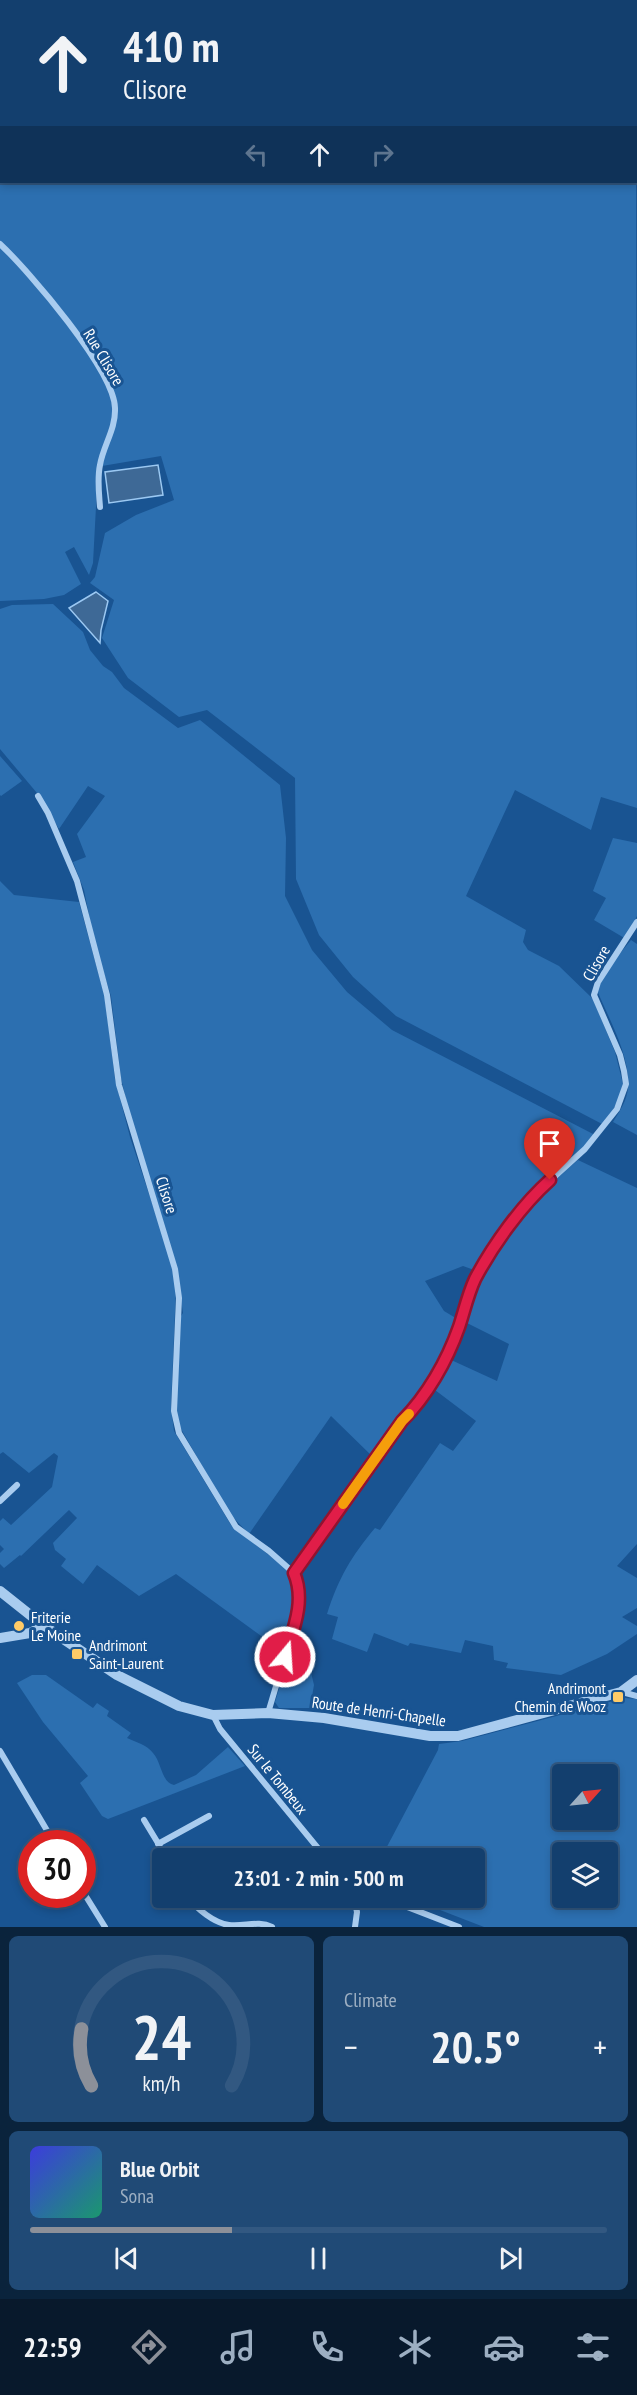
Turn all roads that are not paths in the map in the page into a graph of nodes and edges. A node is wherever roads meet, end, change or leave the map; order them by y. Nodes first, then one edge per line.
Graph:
1 (0, 244) edge
2 (100, 507) dead end
3 (38, 796) dead end
4 (637, 922) edge
5 (17, 1485) dead end
6 (0, 1501) edge
7 (294, 1573) junction
8 (0, 1591) edge
9 (44, 1626) junction
10 (0, 1638) edge
11 (637, 1680) edge
12 (621, 1692) junction
13 (637, 1696) edge
14 (268, 1713) junction
15 (213, 1714) junction
16 (0, 1751) edge
17 (209, 1816) dead end
18 (144, 1820) dead end
19 (47, 1830) edge
20 (158, 1844) junction
21 (160, 1848) edge
22 (318, 1848) edge
23 (93, 1908) edge
24 (197, 1908) edge
25 (356, 1908) edge
26 (410, 1908) edge
27 (228, 1926) edge
28 (105, 1927) edge
29 (272, 1927) edge
30 (355, 1927) edge
31 (459, 1927) edge

1 - 2 street, Rue Clisore
3 - 7 street, Clisore
4 - 7 street, Clisore
5 - 6 street
7 - 14 street
8 - 9 street, Route de Henri-Chapelle
9 - 10 street
9 - 15 street, Route de Henri-Chapelle
11 - 12 street, Route de Henri-Chapelle
12 - 13 street
12 - 14 street, Route de Henri-Chapelle
14 - 15 street, Route de Henri-Chapelle
15 - 22 street, Sur le Tombeux
16 - 19 street
17 - 20 street
18 - 20 street
20 - 21 street
23 - 28 street
24 - 27 street
25 - 30 street
26 - 31 street
27 - 29 street

